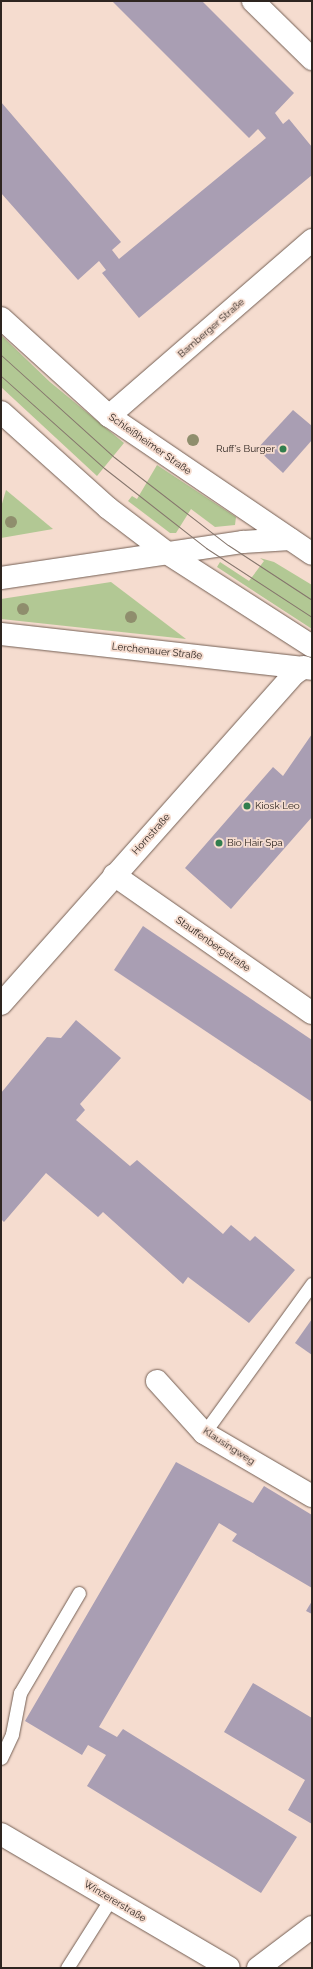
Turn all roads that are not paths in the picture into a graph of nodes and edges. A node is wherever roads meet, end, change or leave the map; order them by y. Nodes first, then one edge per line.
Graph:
1 (253, 1) edge
2 (312, 59) edge
3 (312, 240) edge
4 (1, 318) edge
5 (1, 412) edge
6 (110, 416) junction
7 (290, 539) junction
8 (167, 553) junction
9 (312, 554) edge
10 (1, 578) edge
11 (1, 634) edge
12 (312, 646) edge
13 (308, 668) edge
14 (114, 875) junction
15 (1, 1004) edge
16 (312, 1013) edge
17 (312, 1284) edge
18 (157, 1381) dead end
19 (204, 1433) junction
20 (312, 1496) edge
21 (79, 1593) dead end
22 (1, 1758) edge
23 (1, 1834) edge
24 (110, 1900) junction
25 (312, 1928) edge
26 (67, 1968) edge
27 (228, 1968) edge
28 (258, 1968) edge

1 - 2 street
3 - 6 street, Bamberger Straße
4 - 6 street, Schleißheimer Straße
5 - 8 street
6 - 7 street, Schleißheimer Straße
7 - 8 street
7 - 9 street, Schleißheimer Straße
8 - 10 street
8 - 12 street
11 - 13 street, Lerchenauer Straße
13 - 14 street, Hornstraße
14 - 15 street, Hornstraße
14 - 16 street, Stauffenbergstraße
17 - 19 lane
18 - 19 street, Klausingweg
19 - 20 street, Klausingweg
21 - 22 lane
23 - 24 street, Winzererstraße
24 - 26 lane
24 - 27 street, Winzererstraße
25 - 28 street

